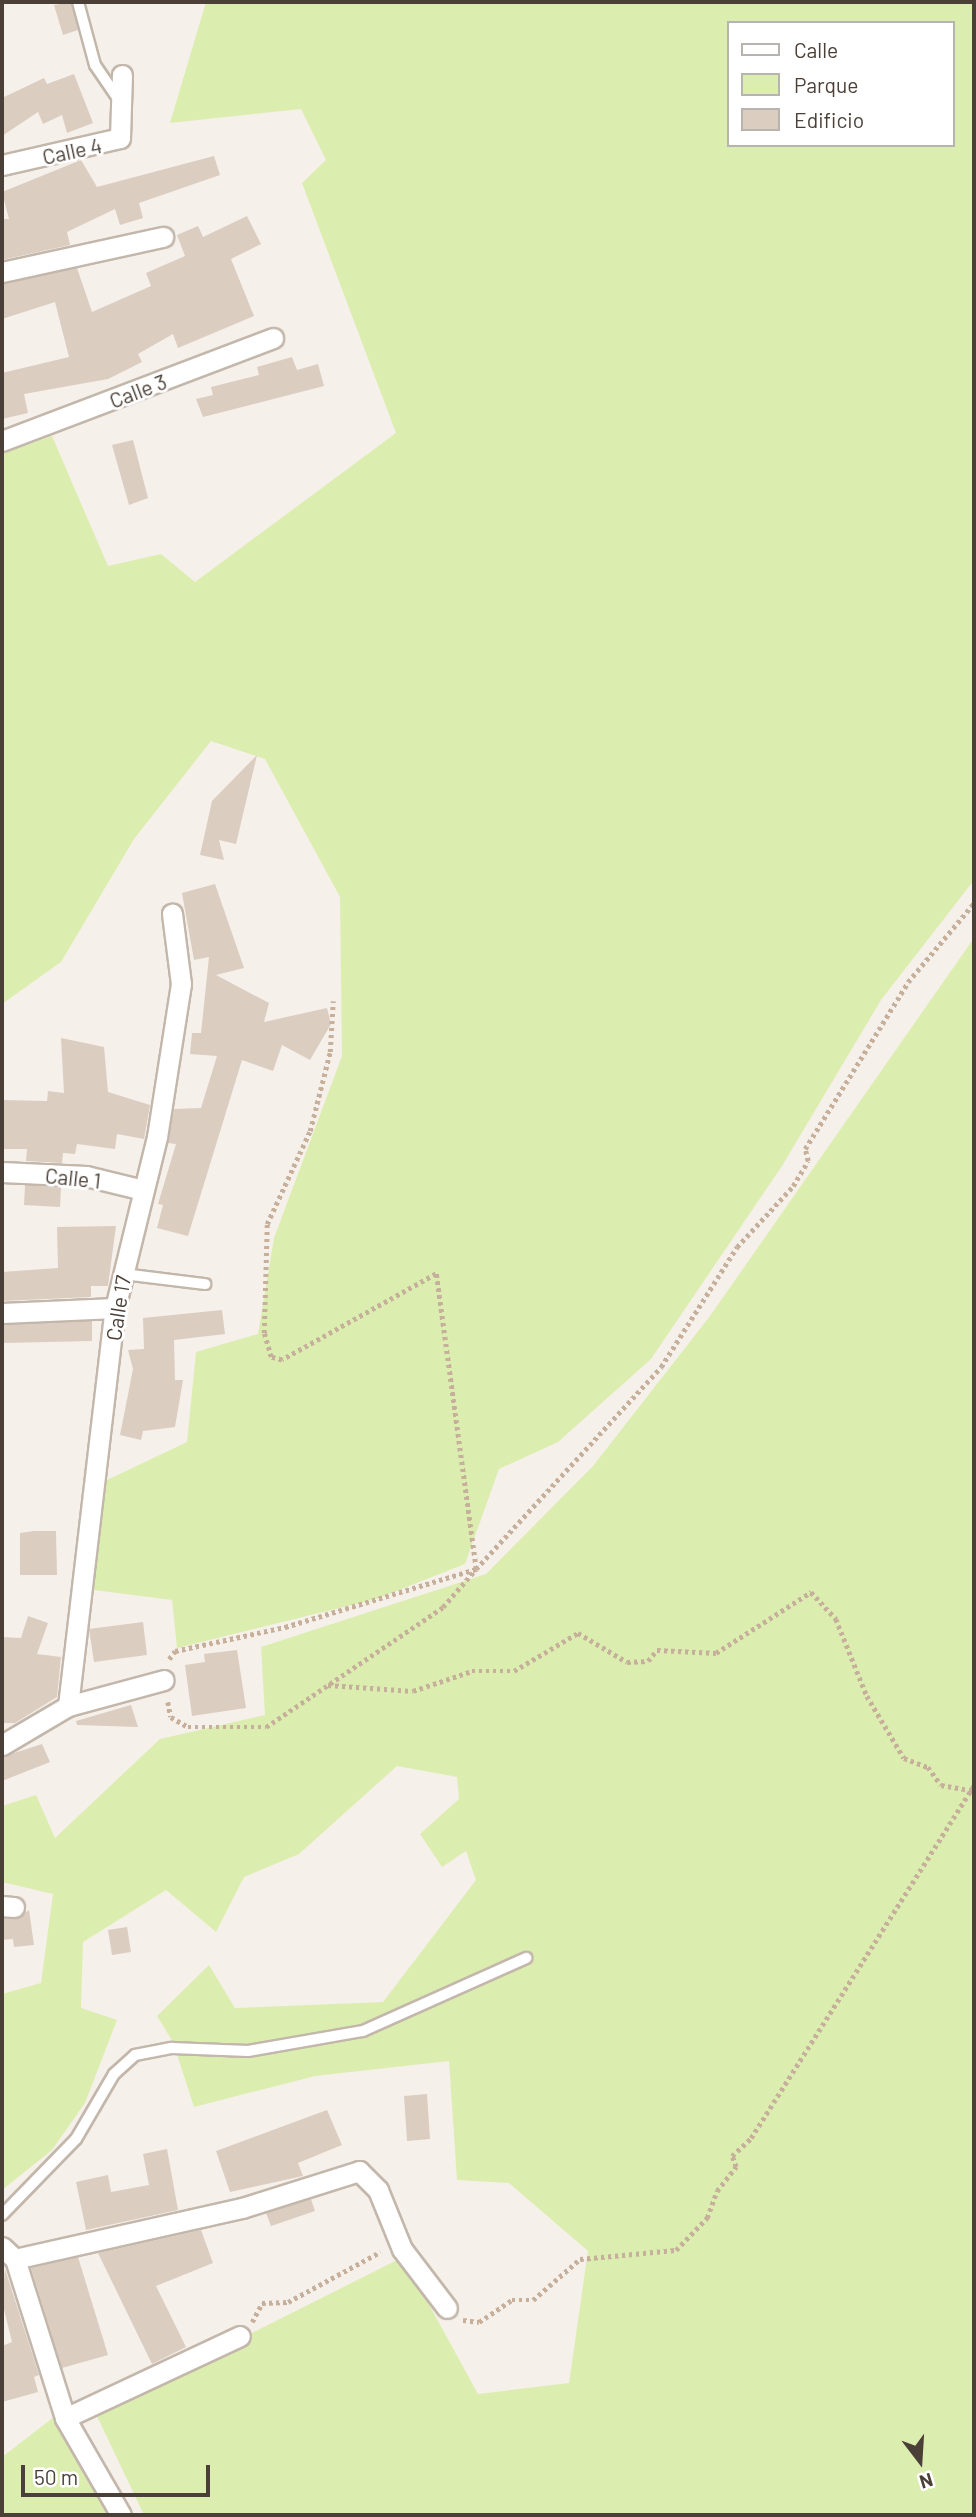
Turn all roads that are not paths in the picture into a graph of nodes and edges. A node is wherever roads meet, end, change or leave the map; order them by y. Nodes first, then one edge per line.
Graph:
1 (78, 2) edge
2 (122, 75) dead end
3 (122, 104) junction
4 (2, 165) edge
5 (163, 237) dead end
6 (2, 272) edge
7 (273, 338) dead end
8 (2, 441) edge
9 (172, 914) dead end
10 (2, 1172) edge
11 (143, 1190) junction
12 (122, 1274) junction
13 (205, 1284) dead end
14 (115, 1308) junction
15 (2, 1313) edge
16 (164, 1680) road end
17 (68, 1706) junction
18 (2, 1745) edge
19 (526, 1958) dead end
20 (2, 2215) edge
21 (8, 2253) edge
22 (447, 2308) road end
23 (240, 2336) road end
24 (65, 2418) junction
25 (121, 2515) edge

1 - 3 lane
2 - 3 street, Calle 4
3 - 4 street, Calle 4
5 - 6 street
7 - 8 street, Calle 3
9 - 11 street, Calle 17
10 - 11 street, Calle 1
11 - 12 street, Calle 17
12 - 13 lane
12 - 14 street, Calle 17
14 - 15 street
14 - 17 street, Calle 17
16 - 17 street
17 - 18 street
19 - 20 lane
21 - 22 street
21 - 24 street
23 - 24 street
24 - 25 street

